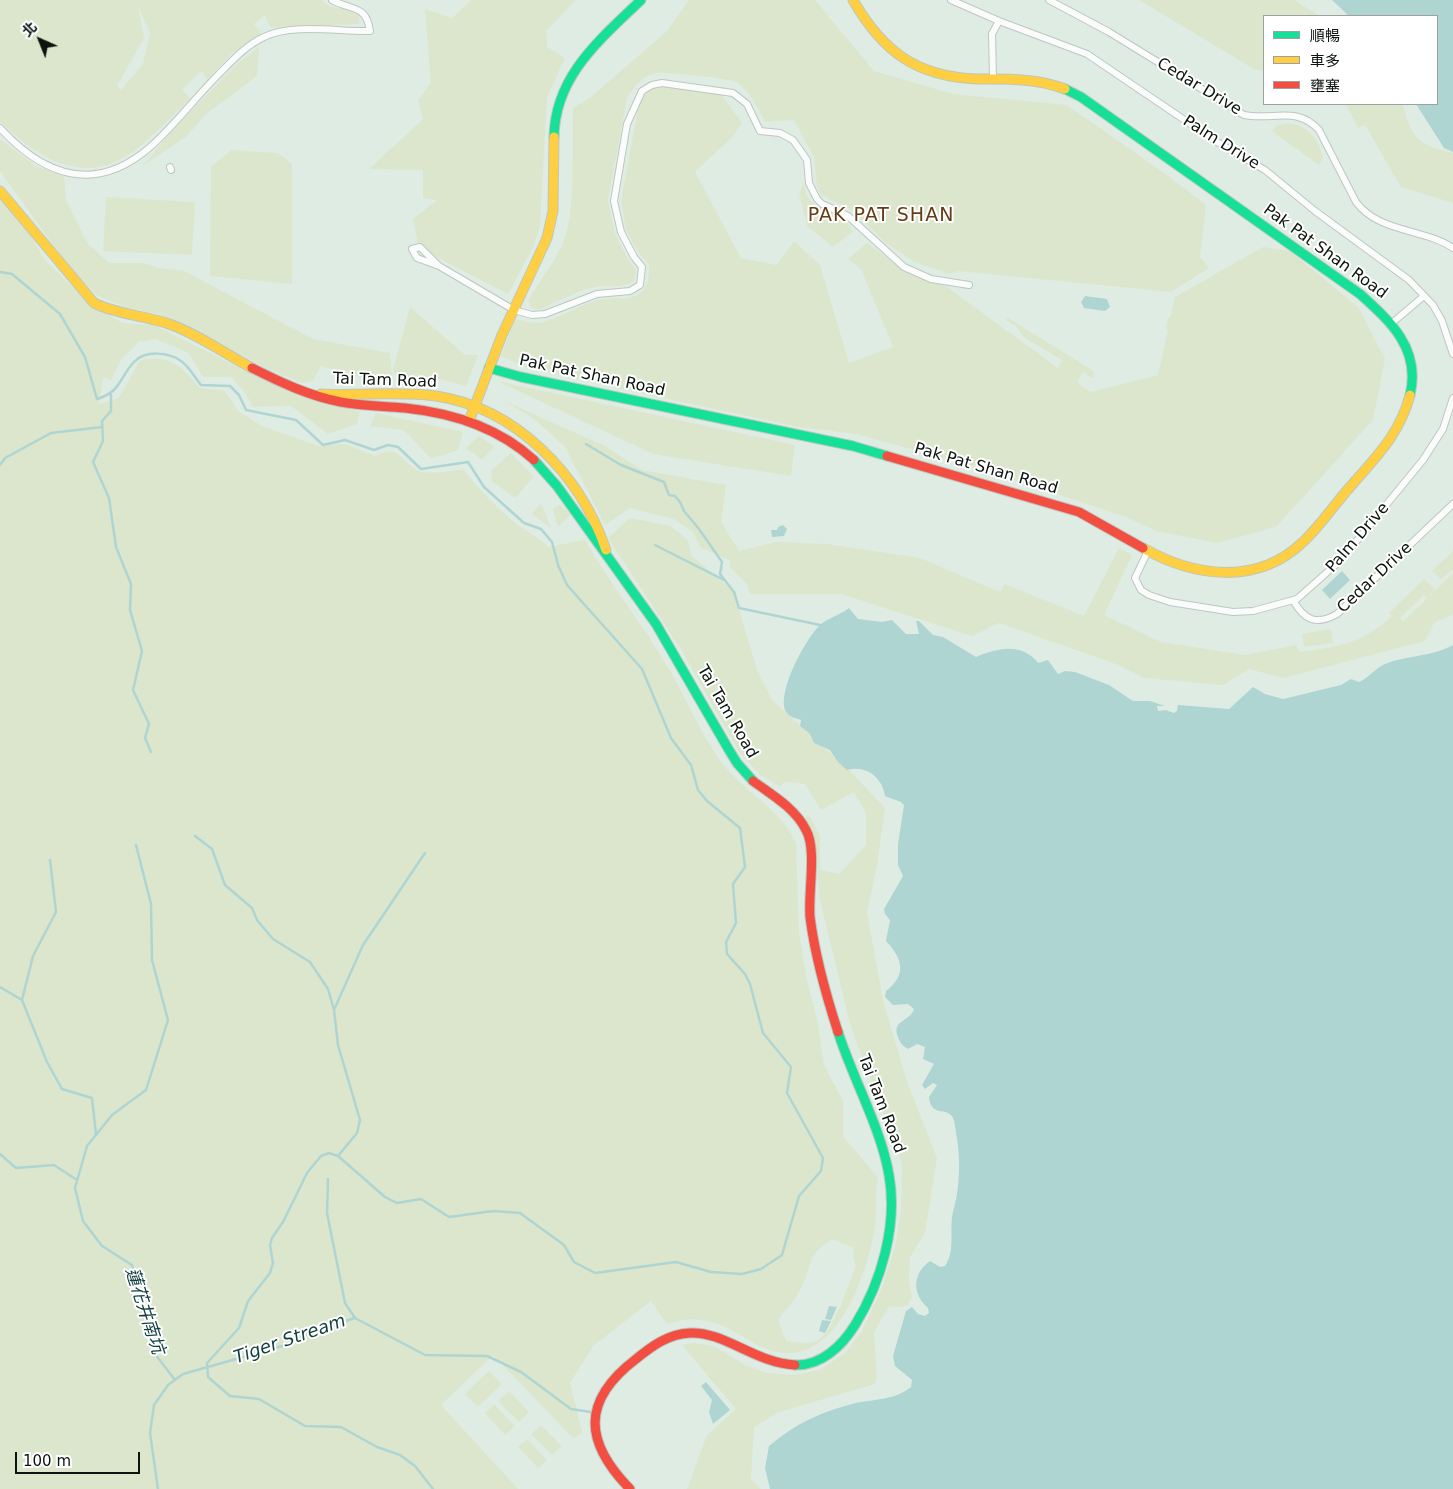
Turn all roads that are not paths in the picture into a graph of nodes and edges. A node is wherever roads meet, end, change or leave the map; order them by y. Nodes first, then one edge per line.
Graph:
1 (332, 0) edge
2 (641, 0) edge
3 (853, 0) edge
4 (951, 0) edge
5 (1049, 0) edge
6 (999, 21) junction
7 (993, 78) junction
8 (0, 128) edge
9 (0, 191) edge
10 (1453, 248) edge
11 (439, 266) dead end
12 (969, 285) dead end
13 (1424, 296) junction
14 (514, 310) junction
15 (1392, 323) junction
16 (1453, 354) edge
17 (489, 368) junction
18 (298, 390) junction
19 (1453, 398) edge
20 (474, 405) junction
21 (469, 421) junction
22 (1453, 504) edge
23 (1148, 551) junction
24 (607, 553) junction
25 (1294, 600) junction
26 (630, 1489) edge

1 - 8 street
2 - 14 main road, Pak Pat Shan Road
3 - 7 main road, Pak Pat Shan Road
4 - 6 street, Palm Drive
5 - 10 street, Cedar Drive
6 - 7 street
6 - 13 street, Palm Drive
7 - 15 main road, Pak Pat Shan Road
9 - 18 main road, Tai Tam Road
11 - 14 street
12 - 14 street
13 - 15 street
13 - 16 street, Palm Drive
14 - 17 main road, Pak Pat Shan Road
15 - 23 main road, Pak Pat Shan Road
17 - 20 main road, Pak Pat Shan Road
17 - 23 main road, Pak Pat Shan Road
18 - 20 main road, Tai Tam Road
18 - 21 main road, Tai Tam Road
19 - 25 street, Palm Drive
20 - 21 main road, Pak Pat Shan Road
20 - 24 main road, Tai Tam Road
21 - 24 main road, Tai Tam Road
22 - 25 street, Cedar Drive
23 - 25 street, Palm Drive
24 - 26 main road, Tai Tam Road

